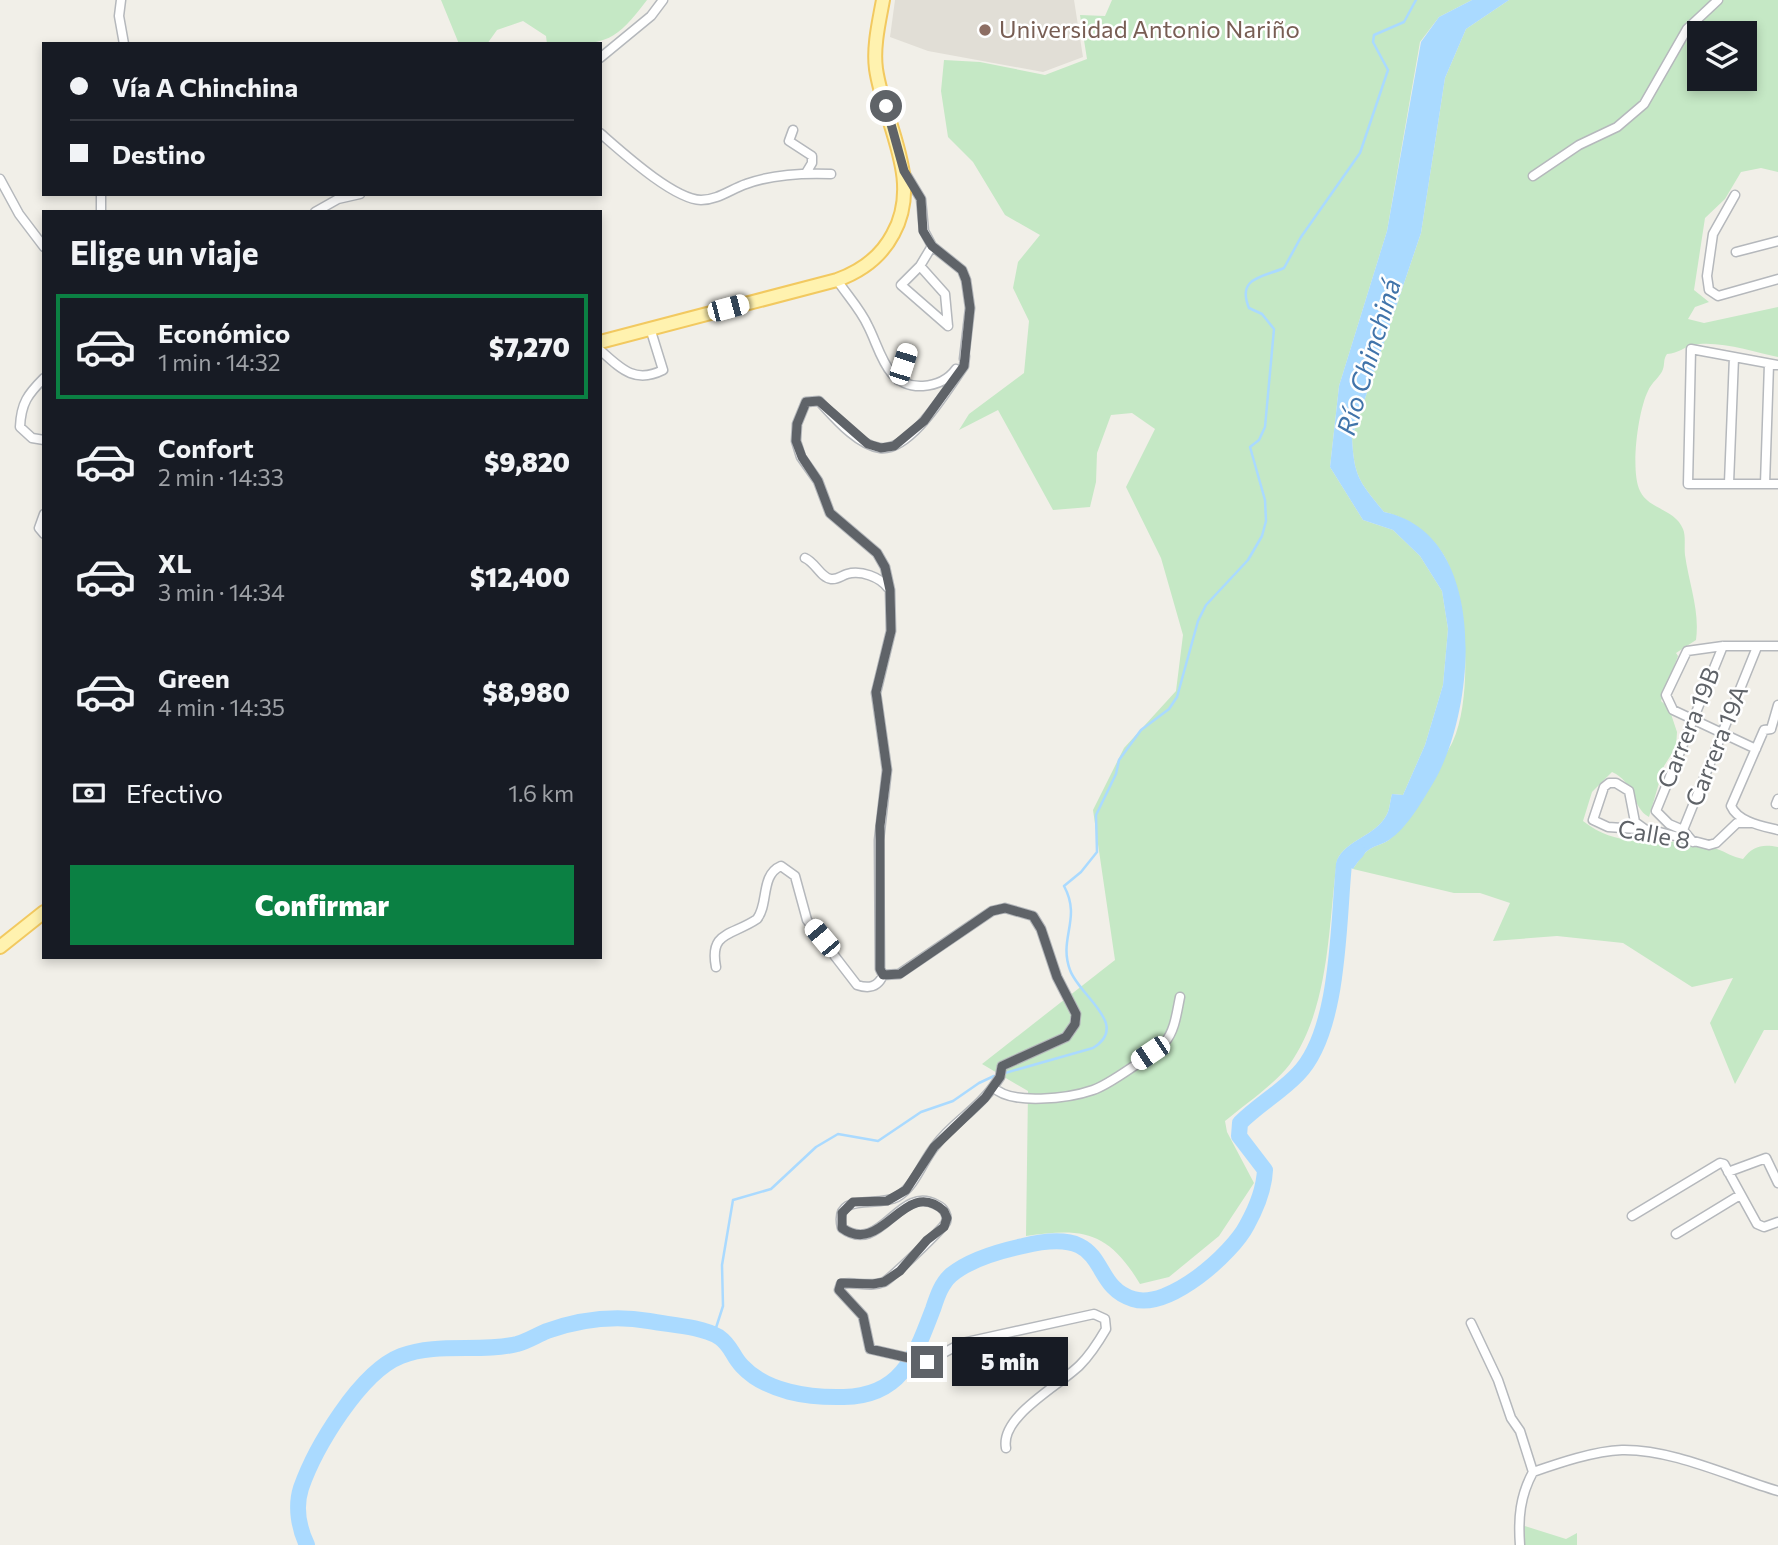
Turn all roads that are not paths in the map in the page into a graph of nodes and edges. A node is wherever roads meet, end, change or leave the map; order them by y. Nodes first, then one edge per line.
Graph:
1 (121, 0) edge
2 (663, 0) edge
3 (883, 0) edge
4 (1718, 0) edge
5 (124, 42) edge
6 (602, 56) edge
7 (793, 130) dead end
8 (602, 134) edge
9 (904, 171) junction
10 (806, 173) junction
11 (831, 174) dead end
12 (1533, 176) dead end
13 (0, 179) edge
14 (1735, 195) dead end
15 (351, 196) edge
16 (318, 210) edge
17 (1778, 241) edge
18 (42, 244) edge
19 (932, 246) junction
20 (1736, 253) dead end
21 (920, 266) junction
22 (1778, 279) edge
23 (837, 280) junction
24 (650, 328) junction
25 (602, 341) edge
26 (908, 349) dead end
27 (602, 352) edge
28 (965, 356) junction
29 (1734, 357) junction
30 (1773, 364) edge
31 (42, 380) edge
32 (898, 380) junction
33 (42, 440) edge
34 (1729, 483) junction
35 (1765, 484) junction
36 (1778, 484) edge
37 (805, 558) dead end
38 (890, 590) junction
39 (1723, 646) junction
40 (1778, 646) edge
41 (1757, 647) junction
42 (1778, 705) edge
43 (1691, 720) junction
44 (1775, 730) edge
45 (1722, 735) junction
46 (1756, 748) junction
47 (1593, 820) joint
48 (1752, 822) junction
49 (1646, 830) junction
50 (1683, 830) junction
51 (1778, 830) edge
52 (1693, 842) junction
53 (42, 914) edge
54 (0, 947) edge
55 (716, 967) dead end
56 (883, 975) junction
57 (1180, 997) dead end
58 (993, 1087) junction
59 (1728, 1172) junction
60 (1778, 1184) edge
61 (1740, 1195) junction
62 (1632, 1216) dead end
63 (1778, 1222) edge
64 (1676, 1234) dead end
65 (1471, 1323) dead end
66 (1006, 1448) dead end
67 (1533, 1472) junction
68 (1778, 1491) edge
69 (1520, 1545) edge

1 - 5 street
2 - 6 street
3 - 9 main road
4 - 12 street
7 - 10 street
8 - 10 street
9 - 19 street
9 - 23 main road
10 - 11 street
13 - 18 street
14 - 22 street
15 - 16 street
17 - 20 street
19 - 21 street
19 - 28 street
21 - 21 street
23 - 24 main road
23 - 32 street
24 - 25 main road
24 - 27 street
26 - 32 street
28 - 32 street
28 - 38 street
29 - 30 street
29 - 34 street
29 - 34 street
30 - 35 street
31 - 33 street
34 - 35 street
35 - 36 street
37 - 38 street
38 - 56 street
39 - 41 street
39 - 43 street, Carrera 19B
39 - 43 street
40 - 41 street
41 - 45 street, Carrera 19A
42 - 44 street
43 - 45 street
43 - 50 street, Carrera 19B
44 - 46 street
45 - 46 street
45 - 50 street, Carrera 19A
46 - 48 street
47 - 49 street, Calle 8
47 - 49 street, Carrera 19B
48 - 51 street
48 - 52 street, Calle 8
49 - 52 street, Calle 8
50 - 52 street, Carrera 19A
53 - 54 main road
55 - 56 street
56 - 58 street
57 - 58 street
58 - 66 street
59 - 60 street
59 - 61 street
59 - 62 street
61 - 63 street
61 - 64 street
65 - 67 street
67 - 68 street
67 - 69 street

